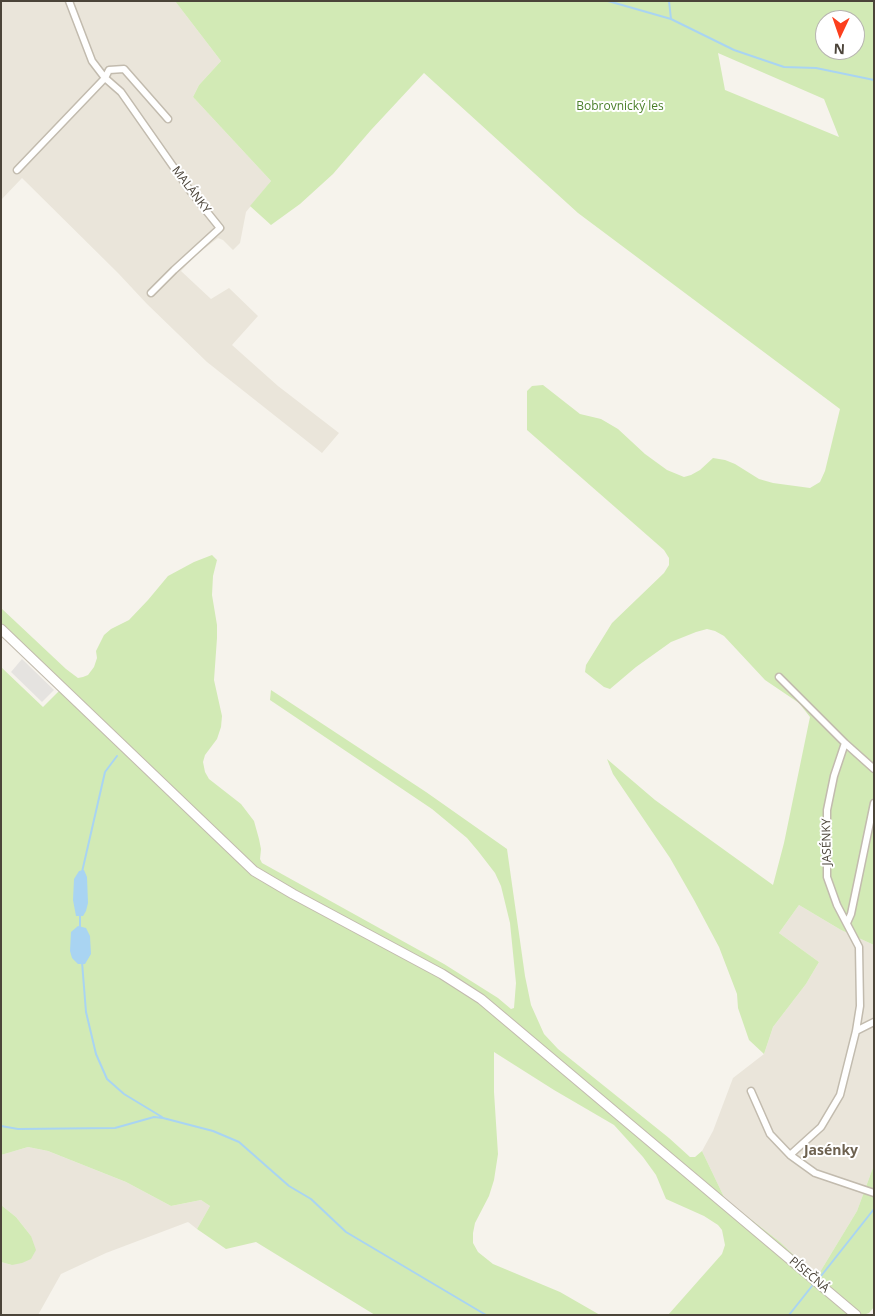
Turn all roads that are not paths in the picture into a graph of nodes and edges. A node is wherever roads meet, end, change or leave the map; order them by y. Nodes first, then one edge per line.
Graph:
1 (70, 1) edge
2 (105, 78) junction
3 (168, 118) dead end
4 (17, 170) dead end
5 (152, 293) dead end
6 (1, 629) edge
7 (779, 677) dead end
8 (845, 743) junction
9 (874, 769) edge
10 (874, 802) edge
11 (847, 923) junction
12 (874, 1022) edge
13 (856, 1031) junction
14 (750, 1091) dead end
15 (790, 1155) junction
16 (874, 1193) edge
17 (856, 1315) edge

1 - 2 street, MALÁNKY
2 - 3 street
2 - 4 street
2 - 5 street, MALÁNKY
6 - 17 street, PÍSEČNÁ
7 - 8 street
8 - 9 street
8 - 11 street, JASÉNKY
10 - 11 street
11 - 13 street, JASÉNKY
12 - 13 street
13 - 15 street, JASÉNKY
14 - 15 street
15 - 16 street

